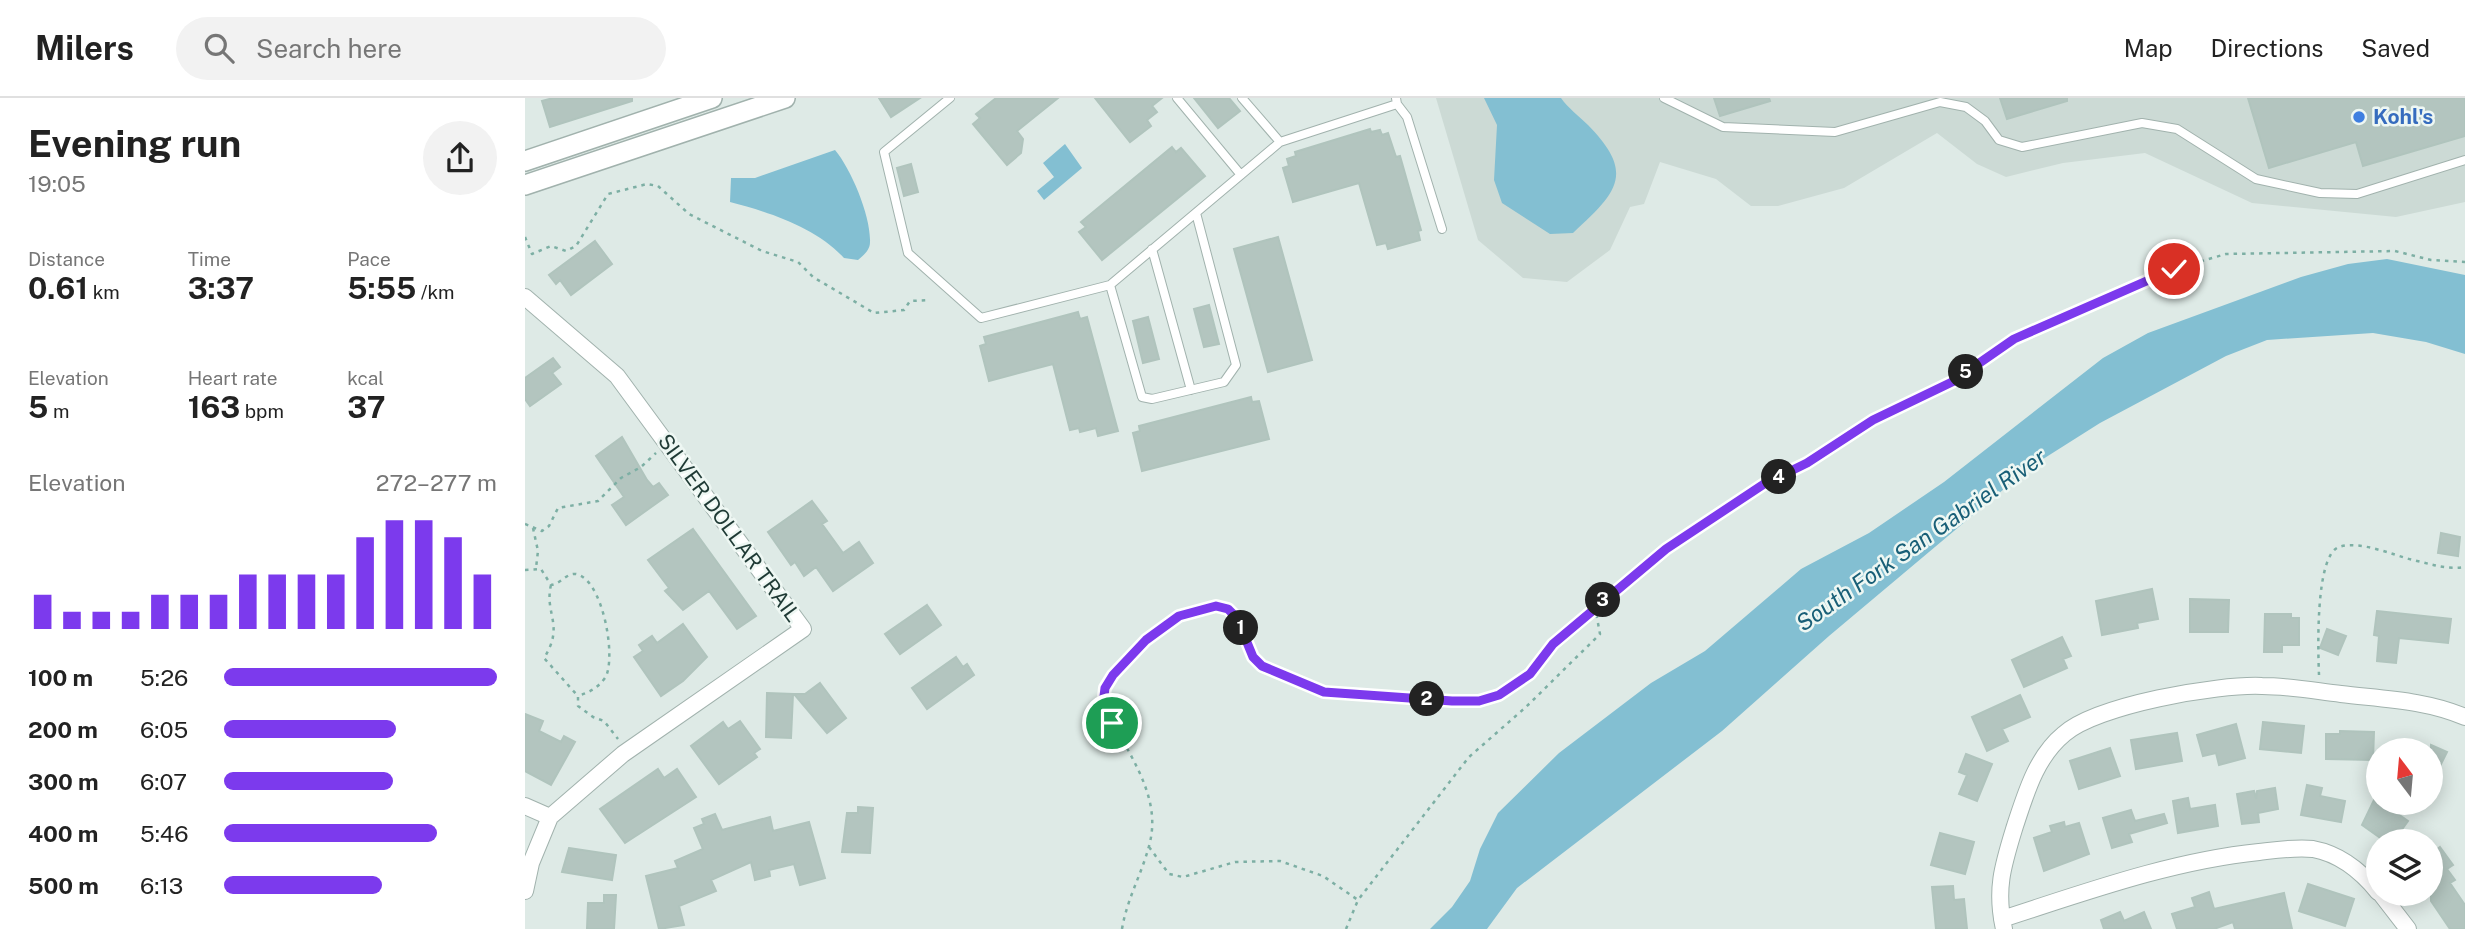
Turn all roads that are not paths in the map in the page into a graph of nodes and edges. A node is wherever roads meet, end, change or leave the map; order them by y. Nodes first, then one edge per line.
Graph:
1 (712, 98) edge
2 (785, 98) edge
3 (950, 98) edge
4 (1177, 98) edge
5 (1664, 98) edge
6 (1246, 99) edge
7 (1397, 101) edge
8 (1280, 142) junction
9 (2465, 160) edge
10 (525, 161) edge
11 (1241, 175) junction
12 (525, 184) edge
13 (1196, 213) junction
14 (1442, 229) dead end
15 (1152, 249) junction
16 (1110, 285) junction
17 (525, 297) edge
18 (1191, 390) junction
19 (2465, 717) edge
20 (525, 806) edge
21 (550, 817) junction
22 (2366, 880) edge
23 (525, 891) edge
24 (2389, 906) edge
25 (2002, 921) edge
26 (2407, 929) edge

1 - 10 street
2 - 12 street
3 - 16 lane
4 - 11 lane
5 - 9 lane
6 - 8 lane
7 - 8 lane
7 - 14 lane
8 - 11 lane
11 - 13 lane
13 - 15 lane
13 - 18 lane
15 - 16 lane
15 - 18 lane
16 - 18 lane
17 - 21 street, SILVER DOLLAR TRAIL
19 - 25 street
20 - 21 street
21 - 23 street, SILVER DOLLAR TRAIL
22 - 25 street
24 - 26 street

